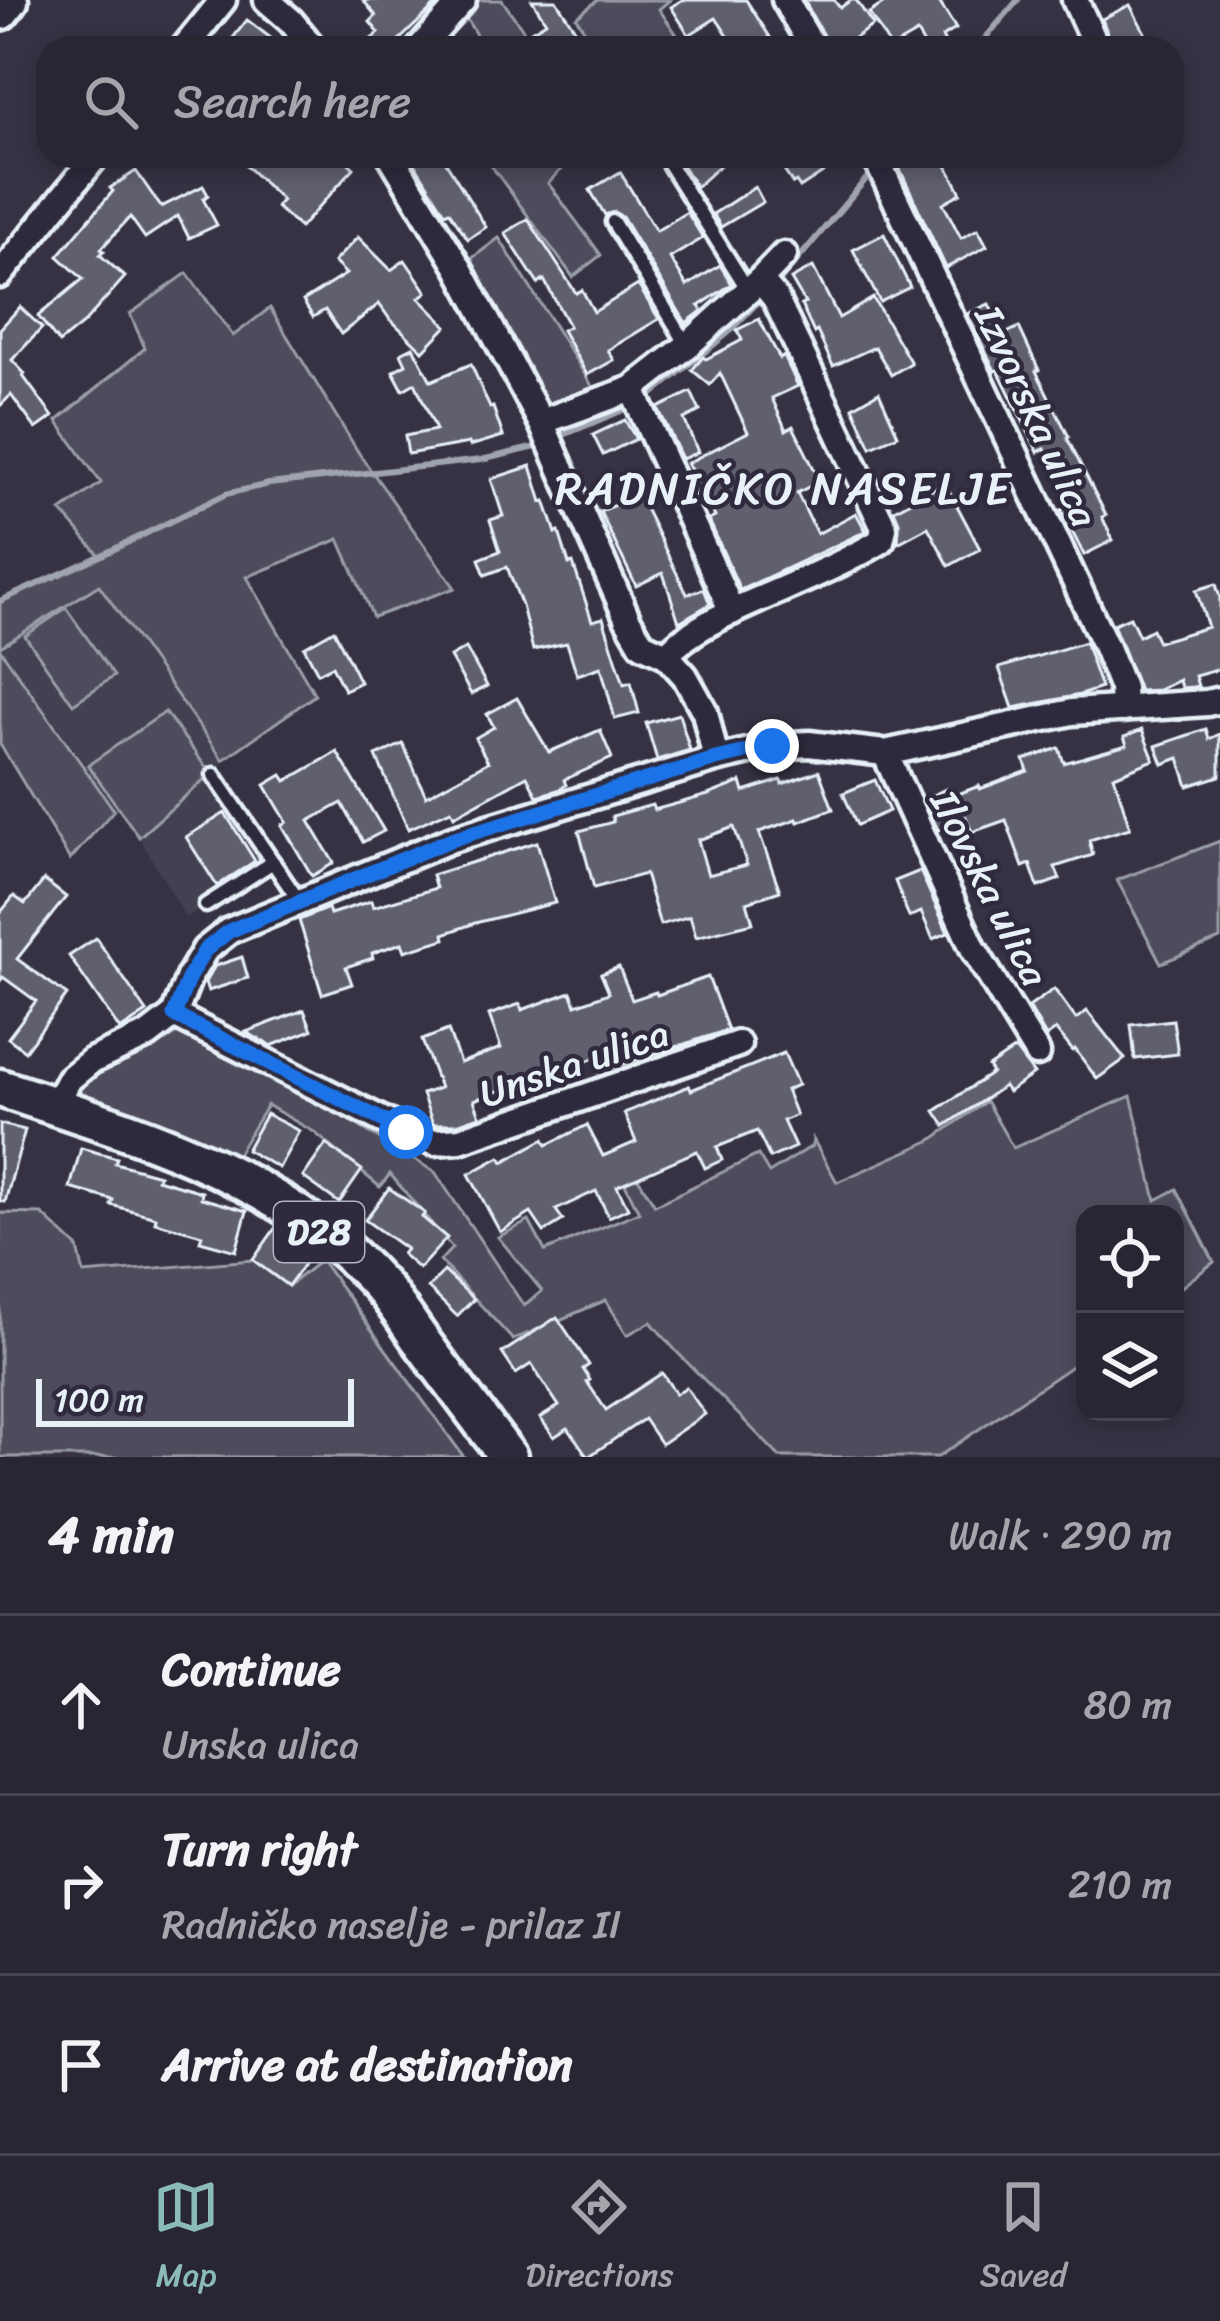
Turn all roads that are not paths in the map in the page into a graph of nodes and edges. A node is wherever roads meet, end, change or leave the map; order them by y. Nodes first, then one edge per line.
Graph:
1 (9, 0) edge
2 (223, 0) edge
3 (267, 0) edge
4 (463, 0) edge
5 (784, 0) edge
6 (1075, 0) edge
7 (0, 11) edge
8 (194, 36) edge
9 (303, 36) edge
10 (431, 36) edge
11 (806, 36) edge
12 (1092, 36) edge
13 (86, 168) edge
14 (399, 168) edge
15 (672, 168) edge
16 (881, 168) edge
17 (613, 222) dead end
18 (784, 255) dead end
19 (0, 274) edge
20 (754, 286) junction
21 (687, 346) junction
22 (632, 388) junction
23 (541, 422) junction
24 (732, 612) junction
25 (666, 656) junction
26 (1220, 700) edge
27 (1123, 709) junction
28 (885, 754) junction
29 (716, 759) junction
30 (214, 775) dead end
31 (273, 862) junction
32 (300, 902) junction
33 (206, 905) dead end
34 (174, 1015) junction
35 (738, 1044) dead end
36 (1037, 1053) dead end
37 (0, 1088) edge
38 (55, 1106) junction
39 (508, 1457) edge

1 - 7 main road
2 - 8 street
3 - 9 street
4 - 10 street
5 - 11 street
6 - 12 street
13 - 19 street
14 - 23 street
15 - 20 lane
16 - 27 street, Izvorska ulica
17 - 21 lane
18 - 20 street
20 - 21 street
20 - 24 street
21 - 22 street
22 - 23 street
22 - 24 street
23 - 25 street
24 - 25 street
25 - 29 street
26 - 27 street
27 - 28 street
28 - 29 street
28 - 36 street, Ilovska ulica
29 - 32 street
30 - 31 lane
31 - 32 lane
31 - 33 lane
32 - 34 street
34 - 35 street, Unska ulica
34 - 38 street
37 - 38 main road, D28
38 - 39 main road, D28

